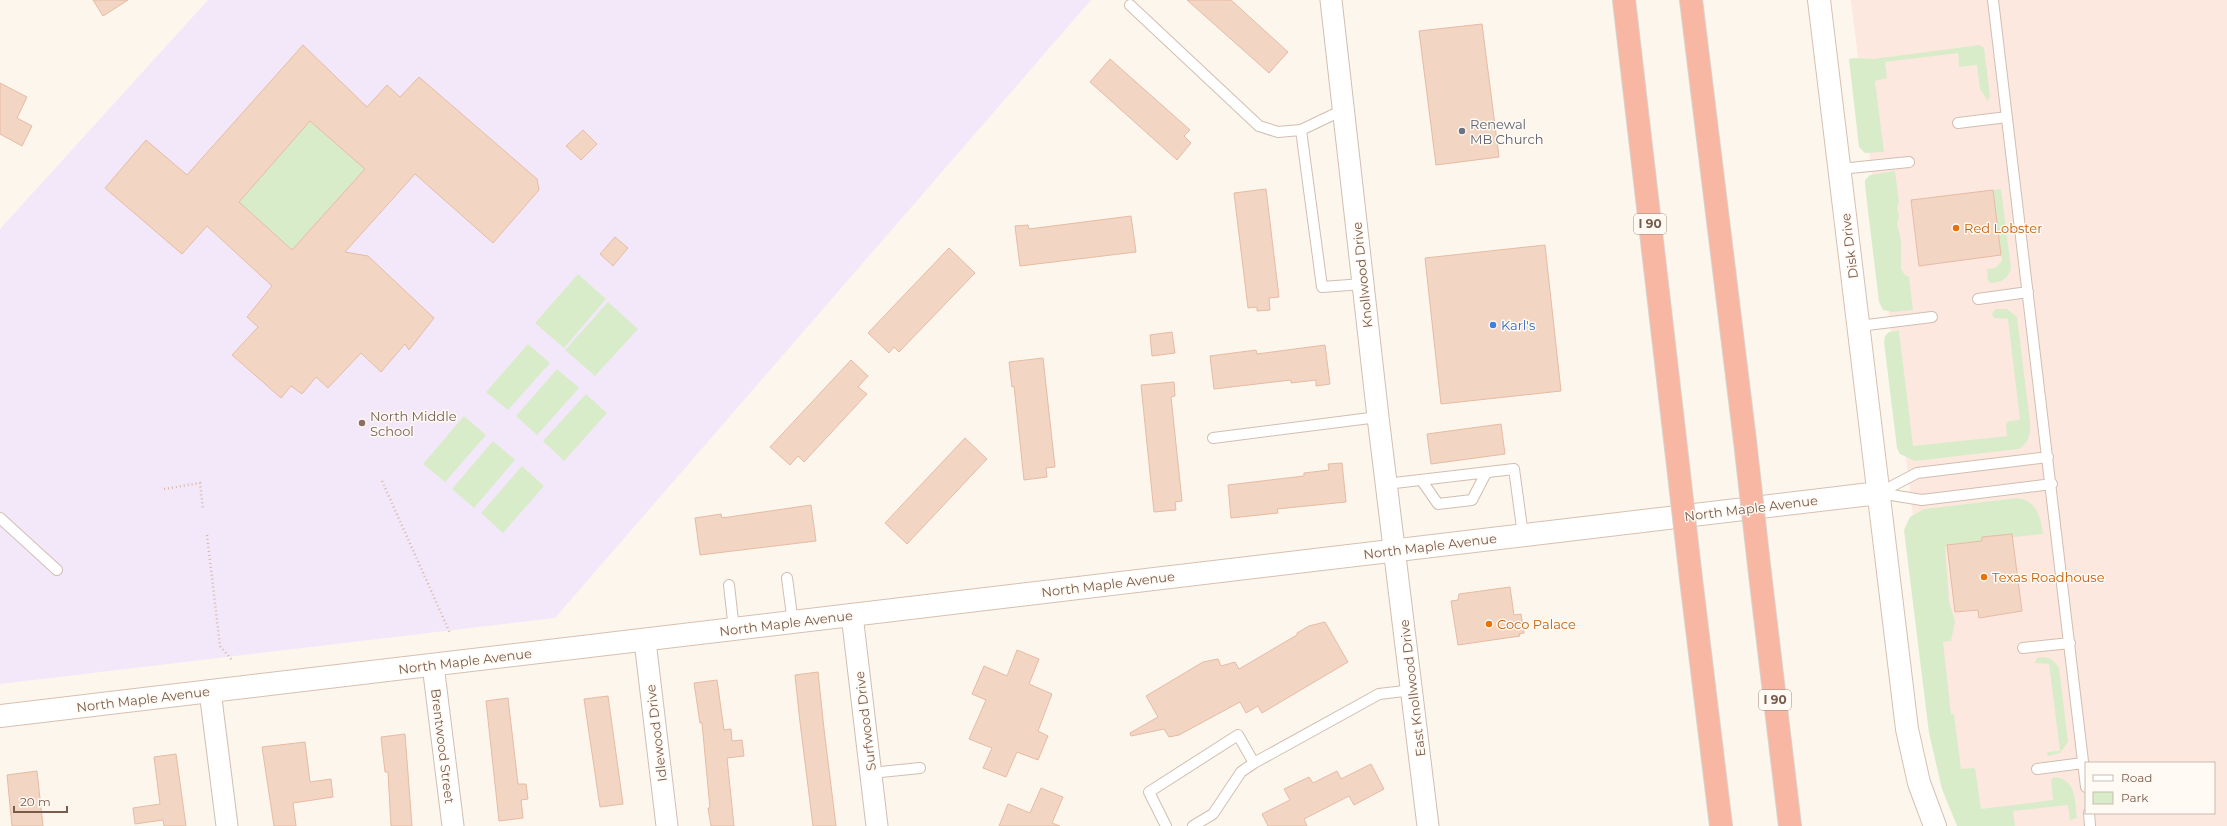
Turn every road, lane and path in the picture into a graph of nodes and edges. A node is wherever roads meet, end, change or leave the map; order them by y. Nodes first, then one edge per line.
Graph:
1 (1331, 0) edge
2 (1624, 0) edge
3 (1691, 0) edge
4 (1819, 0) edge
5 (1993, 0) edge
6 (1130, 5) dead end
7 (1343, 110) junction
8 (2007, 117) junction
9 (1958, 123) dead end
10 (1301, 130) junction
11 (1909, 162) dead end
12 (1840, 169) junction
13 (1363, 284) junction
14 (2028, 292) junction
15 (1978, 299) dead end
16 (1932, 317) dead end
17 (1859, 326) junction
18 (1378, 417) junction
19 (1212, 438) dead end
20 (2048, 457) junction
21 (1486, 472) junction
22 (382, 481) dead end
23 (1422, 481) junction
24 (1386, 484) junction
25 (2052, 484) junction
26 (164, 489) dead end
27 (1879, 493) junction
28 (203, 509) dead end
29 (0, 518) edge
30 (207, 535) dead end
31 (1523, 535) junction
32 (1395, 550) junction
33 (57, 570) dead end
34 (787, 578) dead end
35 (729, 586) dead end
36 (852, 615) junction
37 (793, 623) junction
38 (734, 630) junction
39 (450, 633) dead end
40 (645, 641) junction
41 (2070, 643) junction
42 (2023, 648) dead end
43 (232, 660) dead end
44 (433, 665) junction
45 (1413, 690) junction
46 (210, 691) junction
47 (0, 716) edge
48 (2083, 763) junction
49 (1254, 764) junction
50 (920, 768) dead end
51 (2037, 769) dead end
52 (871, 774) junction
53 (2085, 779) edge
54 (2089, 814) edge
55 (227, 826) edge
56 (453, 826) edge
57 (667, 826) edge
58 (878, 826) edge
59 (1166, 826) edge
60 (1193, 826) edge
61 (1428, 826) edge
62 (1721, 826) edge
63 (1790, 826) edge
64 (1935, 826) edge
65 (2090, 826) edge

1 - 7 street, Knollwood Drive
2 - 62 highway, I 90, bridge
3 - 63 highway, I 90, bridge
4 - 12 street, Disk Drive
5 - 8 lane
6 - 10 lane
7 - 10 lane
7 - 13 street, Knollwood Drive
8 - 9 lane
8 - 14 lane
10 - 13 lane
11 - 12 lane
12 - 17 street, Disk Drive
13 - 18 street, Knollwood Drive
14 - 15 lane
14 - 20 lane
16 - 17 lane
17 - 27 street, Disk Drive
18 - 19 lane
18 - 24 street, Knollwood Drive
20 - 25 lane
20 - 27 lane
21 - 23 lane
21 - 23 lane
21 - 31 lane
22 - 39 path
23 - 24 lane
24 - 32 street, Knollwood Drive
25 - 27 lane
25 - 41 lane
26 - 28 path
27 - 31 street, North Maple Avenue
27 - 64 street
29 - 33 lane
30 - 43 path
31 - 32 street, North Maple Avenue
32 - 36 street, North Maple Avenue
32 - 45 street, East Knollwood Drive
34 - 37 lane
35 - 38 lane
36 - 37 street, North Maple Avenue
36 - 52 street, Surfwood Drive
37 - 38 street, North Maple Avenue
38 - 40 street, North Maple Avenue
40 - 44 street, North Maple Avenue
40 - 57 street, Idlewood Drive
41 - 42 lane
41 - 48 lane
44 - 46 street, North Maple Avenue
44 - 56 street, Brentwood Street
45 - 49 lane
45 - 61 street, East Knollwood Drive
46 - 47 street, North Maple Avenue
46 - 55 street
48 - 51 lane
48 - 53 lane
49 - 59 lane
49 - 60 lane
50 - 52 lane
52 - 58 street, Surfwood Drive
54 - 65 lane

